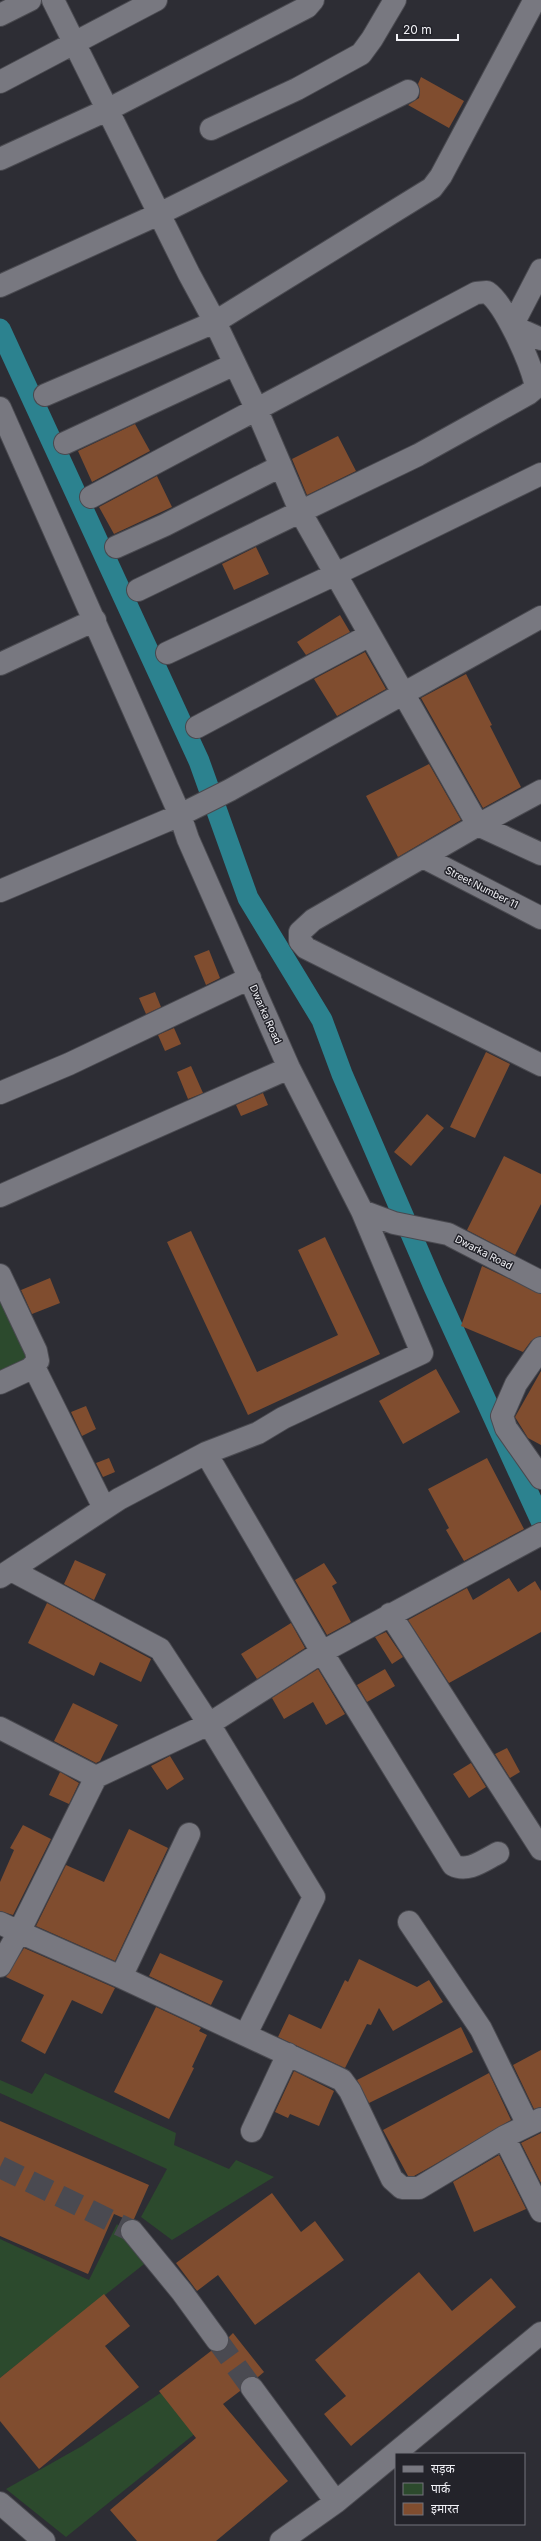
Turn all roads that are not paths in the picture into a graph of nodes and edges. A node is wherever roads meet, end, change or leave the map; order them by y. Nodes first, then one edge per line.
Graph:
1 (30, 0) edge
2 (53, 0) edge
3 (156, 0) edge
4 (313, 0) edge
5 (395, 0) edge
6 (532, 5) edge
7 (0, 15) edge
8 (75, 44) junction
9 (0, 82) edge
10 (408, 92) dead end
11 (107, 110) junction
12 (211, 129) dead end
13 (0, 159) edge
14 (159, 214) junction
15 (541, 270) edge
16 (0, 286) edge
17 (215, 322) junction
18 (512, 326) junction
19 (541, 339) edge
20 (235, 364) junction
21 (45, 395) dead end
22 (0, 408) edge
23 (256, 408) junction
24 (65, 443) dead end
25 (281, 466) junction
26 (541, 474) edge
27 (91, 497) dead end
28 (301, 513) junction
29 (116, 547) dead end
30 (336, 574) junction
31 (138, 590) dead end
32 (541, 617) edge
33 (95, 620) junction
34 (370, 635) junction
35 (167, 653) dead end
36 (0, 664) edge
37 (404, 693) junction
38 (197, 727) dead end
39 (541, 791) edge
40 (180, 815) junction
41 (478, 825) junction
42 (541, 854) edge
43 (423, 857) junction
44 (0, 891) edge
45 (541, 918) edge
46 (250, 978) junction
47 (541, 1065) edge
48 (290, 1068) junction
49 (0, 1093) edge
50 (0, 1196) edge
51 (362, 1211) junction
52 (0, 1275) edge
53 (541, 1282) edge
54 (541, 1348) edge
55 (34, 1367) junction
56 (0, 1382) edge
57 (206, 1453) junction
58 (541, 1478) edge
59 (104, 1508) junction
60 (534, 1538) edge
61 (6, 1574) edge
62 (390, 1614) junction
63 (322, 1652) junction
64 (209, 1724) junction
65 (0, 1728) edge
66 (96, 1777) junction
67 (189, 1834) dead end
68 (541, 1848) edge
69 (498, 1853) dead end
70 (409, 1922) dead end
71 (10, 1928) edge
72 (0, 1966) edge
73 (121, 1976) junction
74 (246, 2034) junction
75 (288, 2054) junction
76 (534, 2122) edge
77 (252, 2131) dead end
78 (504, 2137) junction
79 (541, 2211) edge
80 (132, 2231) tunnel mouth
81 (541, 2333) edge
82 (217, 2340) tunnel mouth
83 (252, 2388) tunnel mouth
84 (395, 2453) edge
85 (395, 2453) edge
86 (336, 2502) junction
87 (0, 2503) edge
88 (44, 2541) edge
89 (282, 2541) edge

1 - 7 street
2 - 8 street
3 - 8 street
4 - 11 street
5 - 12 street
6 - 17 street
8 - 9 street
8 - 11 street
10 - 14 street
11 - 13 street
11 - 14 street
14 - 16 street
14 - 17 street
15 - 18 street
17 - 20 street
17 - 21 street
18 - 19 street
18 - 23 street
18 - 28 street
20 - 23 street
20 - 24 street
22 - 33 street, Dwarka Road
23 - 25 street
23 - 27 street
25 - 28 street
25 - 29 street
26 - 30 street
28 - 30 street
28 - 31 street
30 - 34 street
30 - 35 street
32 - 37 street
33 - 36 street
33 - 40 street, Dwarka Road
34 - 37 street
34 - 38 street
37 - 40 street
37 - 41 street
39 - 41 street
40 - 44 street
40 - 46 street, Dwarka Road
41 - 42 street
41 - 43 street
43 - 45 street, Street Number 11
43 - 47 street
46 - 48 street, Dwarka Road
46 - 49 street
48 - 50 street
48 - 51 street, Dwarka Road
51 - 53 street, Dwarka Road
51 - 57 street
52 - 55 street
54 - 58 street
55 - 56 street
55 - 59 street
57 - 59 street
57 - 63 street
59 - 61 street
60 - 62 street
61 - 64 street
62 - 63 street
62 - 68 street
63 - 64 street
63 - 69 street
64 - 66 street
64 - 74 street
65 - 66 street
66 - 71 street
67 - 73 street
70 - 76 street
71 - 72 street
71 - 73 street
73 - 74 street
74 - 75 street
75 - 77 street
75 - 78 street
76 - 78 street
78 - 79 street
80 - 82 street
81 - 85 street
83 - 86 street
84 - 86 street
86 - 89 street
87 - 88 street

